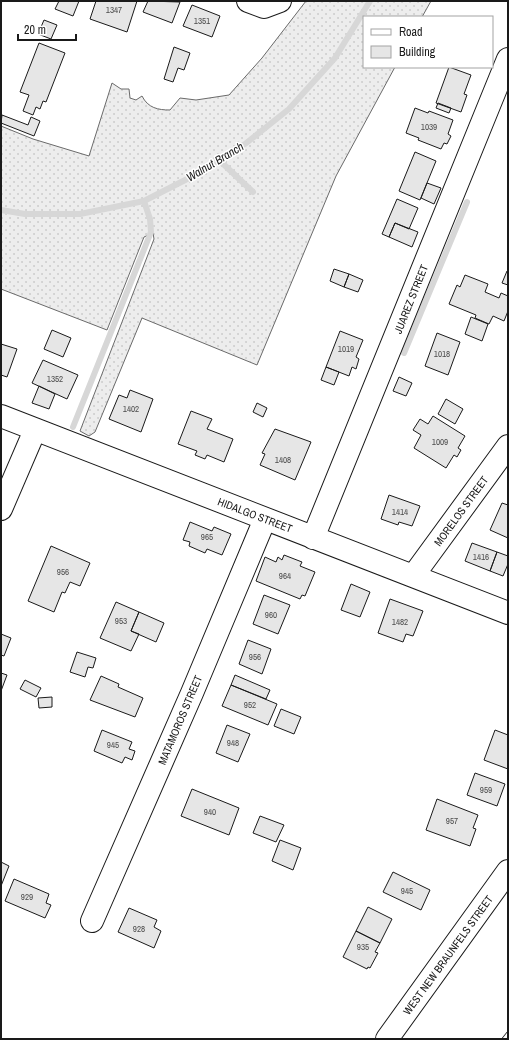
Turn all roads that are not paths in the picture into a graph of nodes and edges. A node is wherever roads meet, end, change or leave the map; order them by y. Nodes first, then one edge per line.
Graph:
1 (280, 1) edge
2 (253, 3) edge
3 (508, 60) edge
4 (1, 416) edge
5 (35, 430) junction
6 (508, 446) edge
7 (1, 509) edge
8 (265, 519) junction
9 (313, 538) junction
10 (413, 576) junction
11 (508, 613) edge
12 (508, 871) edge
13 (92, 921) dead end
14 (387, 1039) edge

1 - 2 street
3 - 9 street, JUAREZ STREET
4 - 5 street, HIDALGO STREET
5 - 7 street
5 - 8 street, HIDALGO STREET
6 - 10 street, MORELOS STREET
8 - 9 street, HIDALGO STREET
8 - 13 street, MATAMOROS STREET
9 - 10 street, HIDALGO STREET
10 - 11 street, HIDALGO STREET
12 - 14 street, WEST NEW BRAUNFELS STREET

